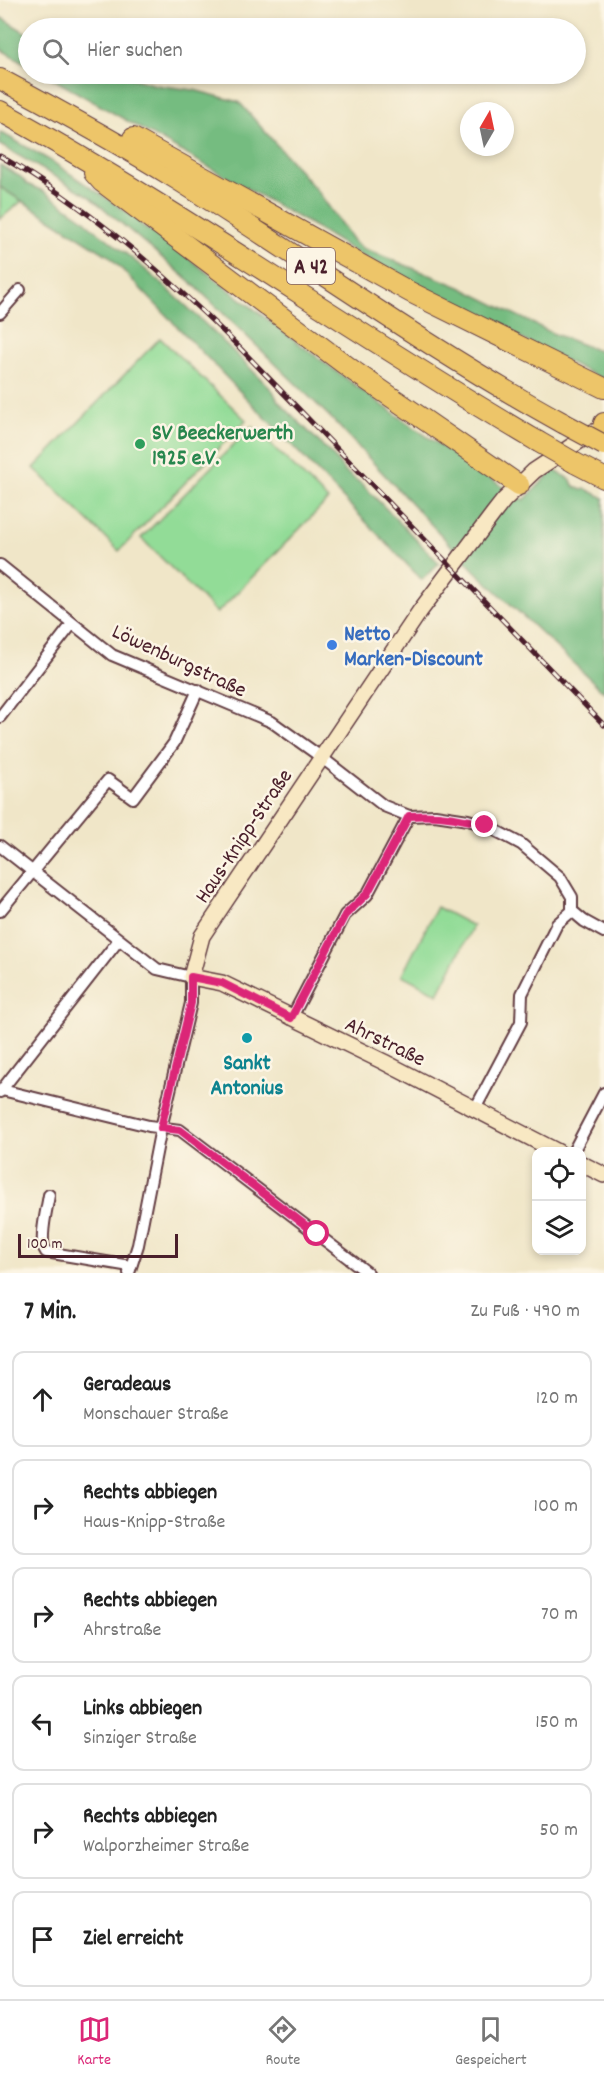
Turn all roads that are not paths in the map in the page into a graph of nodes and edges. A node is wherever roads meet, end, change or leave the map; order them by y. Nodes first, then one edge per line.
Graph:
1 (0, 79) edge
2 (58, 110) junction
3 (0, 111) edge
4 (77, 153) junction
5 (20, 290) dead end
6 (0, 313) edge
7 (595, 385) edge
8 (604, 399) edge
9 (604, 431) edge
10 (604, 477) edge
11 (519, 485) junction
12 (0, 566) edge
13 (72, 624) junction
14 (198, 690) junction
15 (0, 717) edge
16 (321, 757) junction
17 (409, 816) junction
18 (0, 846) edge
19 (32, 871) junction
20 (0, 910) edge
21 (572, 911) junction
22 (604, 932) edge
23 (118, 941) junction
24 (191, 977) junction
25 (291, 1018) junction
26 (1, 1091) edge
27 (604, 1093) edge
28 (475, 1109) junction
29 (161, 1128) junction
30 (548, 1147) edge
31 (576, 1147) edge
32 (586, 1166) edge
33 (604, 1175) edge
34 (49, 1195) dead end
35 (129, 1269) edge
36 (368, 1273) edge

1 - 2 highway, A 42
2 - 7 highway
2 - 9 highway, A 42, bridge
3 - 4 highway, A 42
4 - 10 highway, A 42, bridge
4 - 11 highway
5 - 6 street
7 - 8 highway
9 - 11 street, Haus-Knipp-Straße
11 - 16 street, Haus-Knipp-Straße
12 - 13 street, Löwenburgstraße
13 - 14 street, Löwenburgstraße
13 - 15 street
14 - 16 street, Löwenburgstraße
14 - 19 street
16 - 17 street, Löwenburgstraße
16 - 24 street, Haus-Knipp-Straße
17 - 21 street
17 - 25 street
18 - 19 street
19 - 20 street
19 - 23 street
21 - 22 street
21 - 28 street
23 - 24 street
23 - 26 street
24 - 25 street, Ahrstraße
24 - 29 street, Haus-Knipp-Straße
25 - 28 street, Ahrstraße
26 - 29 street
27 - 31 street
28 - 30 street, Ahrstraße
29 - 35 street, Haus-Knipp-Straße
29 - 36 street
32 - 33 street
34 - 35 street, Haus-Knipp-Straße

